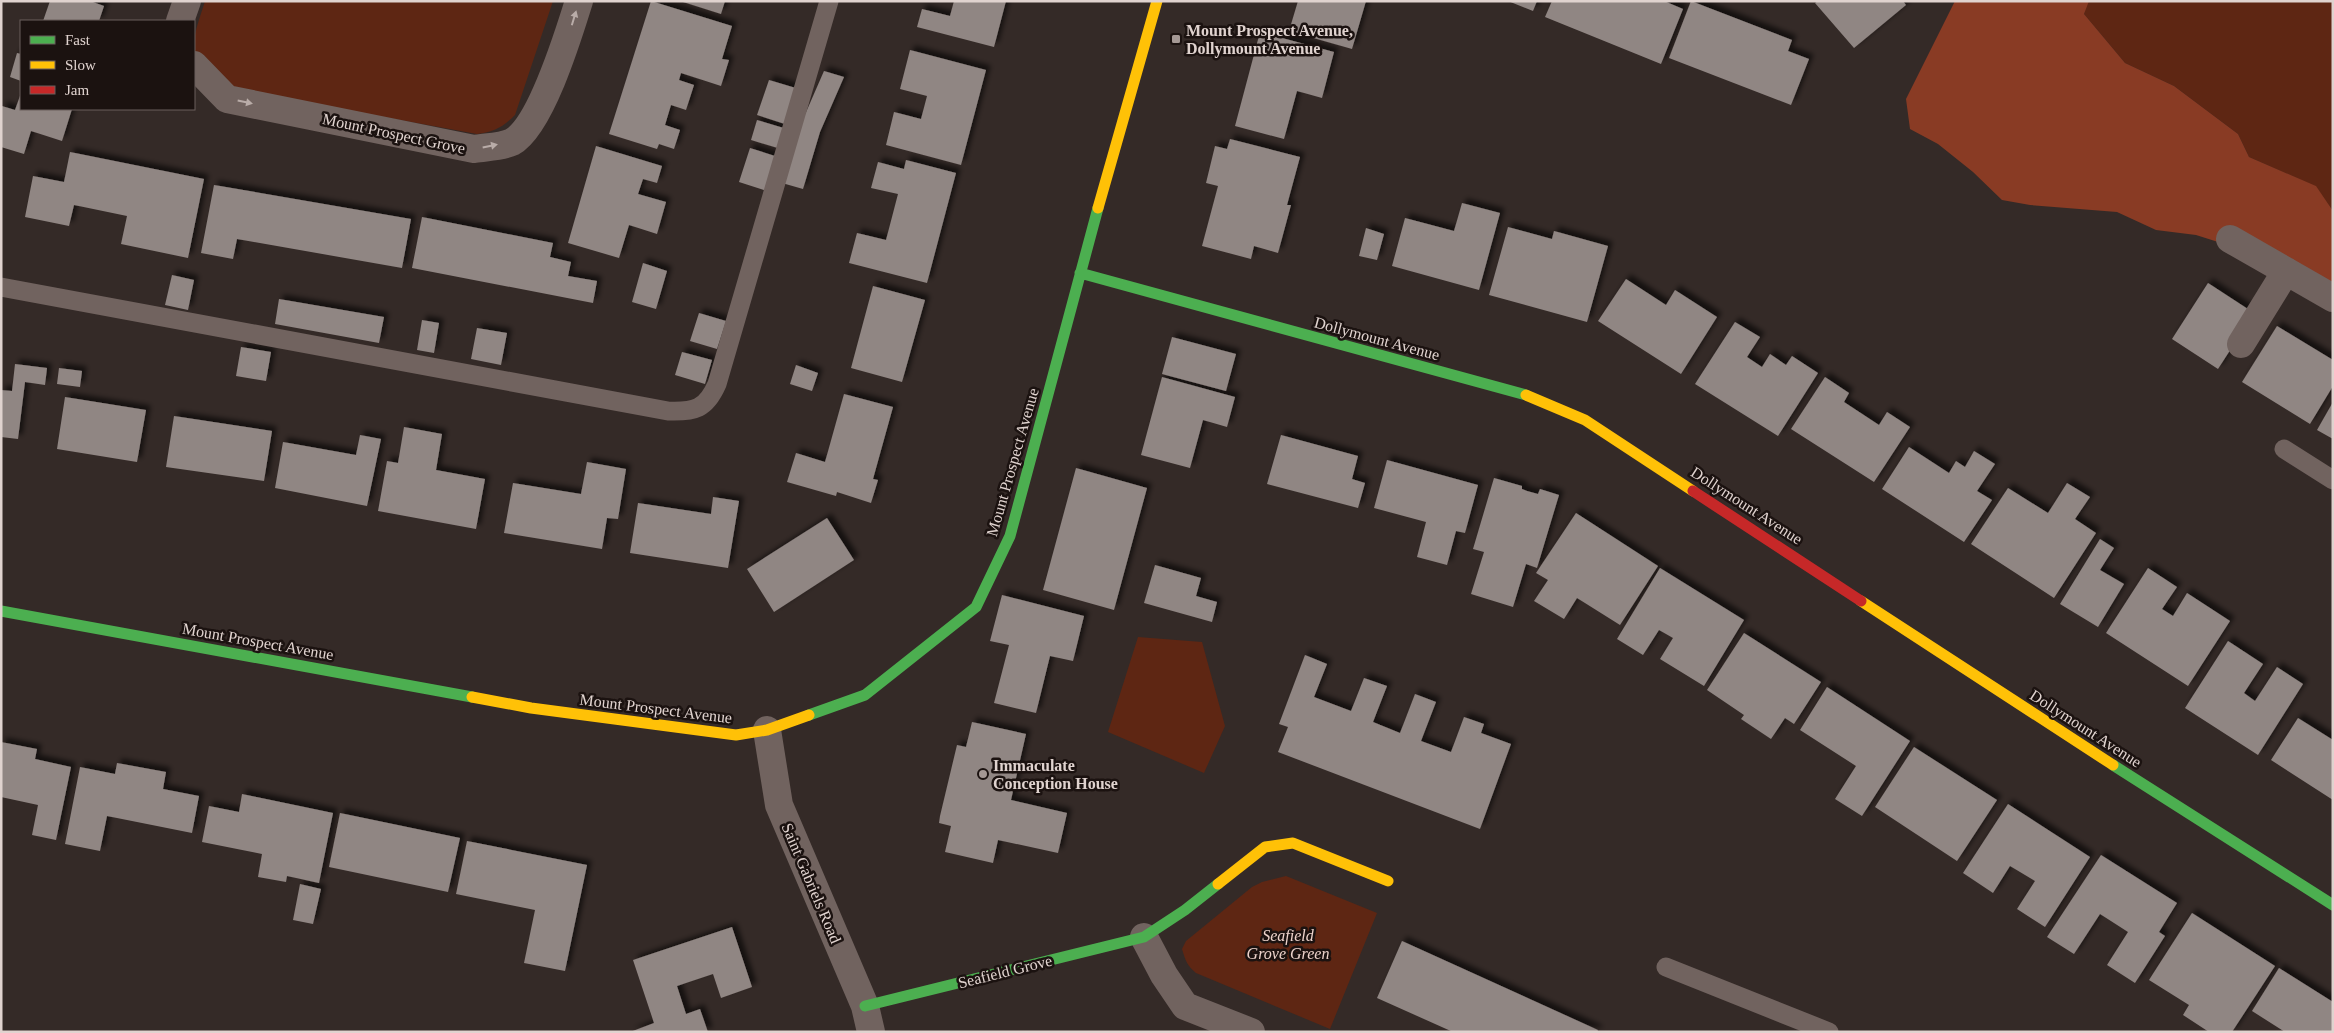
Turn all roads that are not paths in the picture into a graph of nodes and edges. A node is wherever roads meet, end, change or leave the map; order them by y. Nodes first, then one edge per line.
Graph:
1 (187, 1) edge
2 (579, 1) edge
3 (829, 1) edge
4 (1157, 1) edge
5 (180, 20) edge
6 (195, 66) edge
7 (2230, 239) dead end
8 (2286, 271) junction
9 (1080, 272) junction
10 (1, 287) edge
11 (2333, 298) edge
12 (2241, 344) dead end
13 (2284, 449) dead end
14 (2333, 480) edge
15 (1, 611) edge
16 (767, 730) junction
17 (1388, 881) dead end
18 (2333, 905) edge
19 (1144, 937) junction
20 (1666, 968) dead end
21 (868, 1019) edge
22 (1251, 1032) edge
23 (1829, 1032) edge

1 - 5 street
6 -> 2 street, Mount Prospect Grove
3 - 10 lane
4 - 9 street, Mount Prospect Avenue
7 - 8 street
8 - 11 street
8 - 12 street
9 - 16 street, Mount Prospect Avenue
9 - 18 street, Dollymount Avenue
13 - 14 lane
15 - 16 street, Mount Prospect Avenue
16 - 21 street, Saint Gabriels Road
17 - 19 street, Seafield Grove
19 - 21 street, Seafield Grove
19 - 22 street
20 - 23 lane

